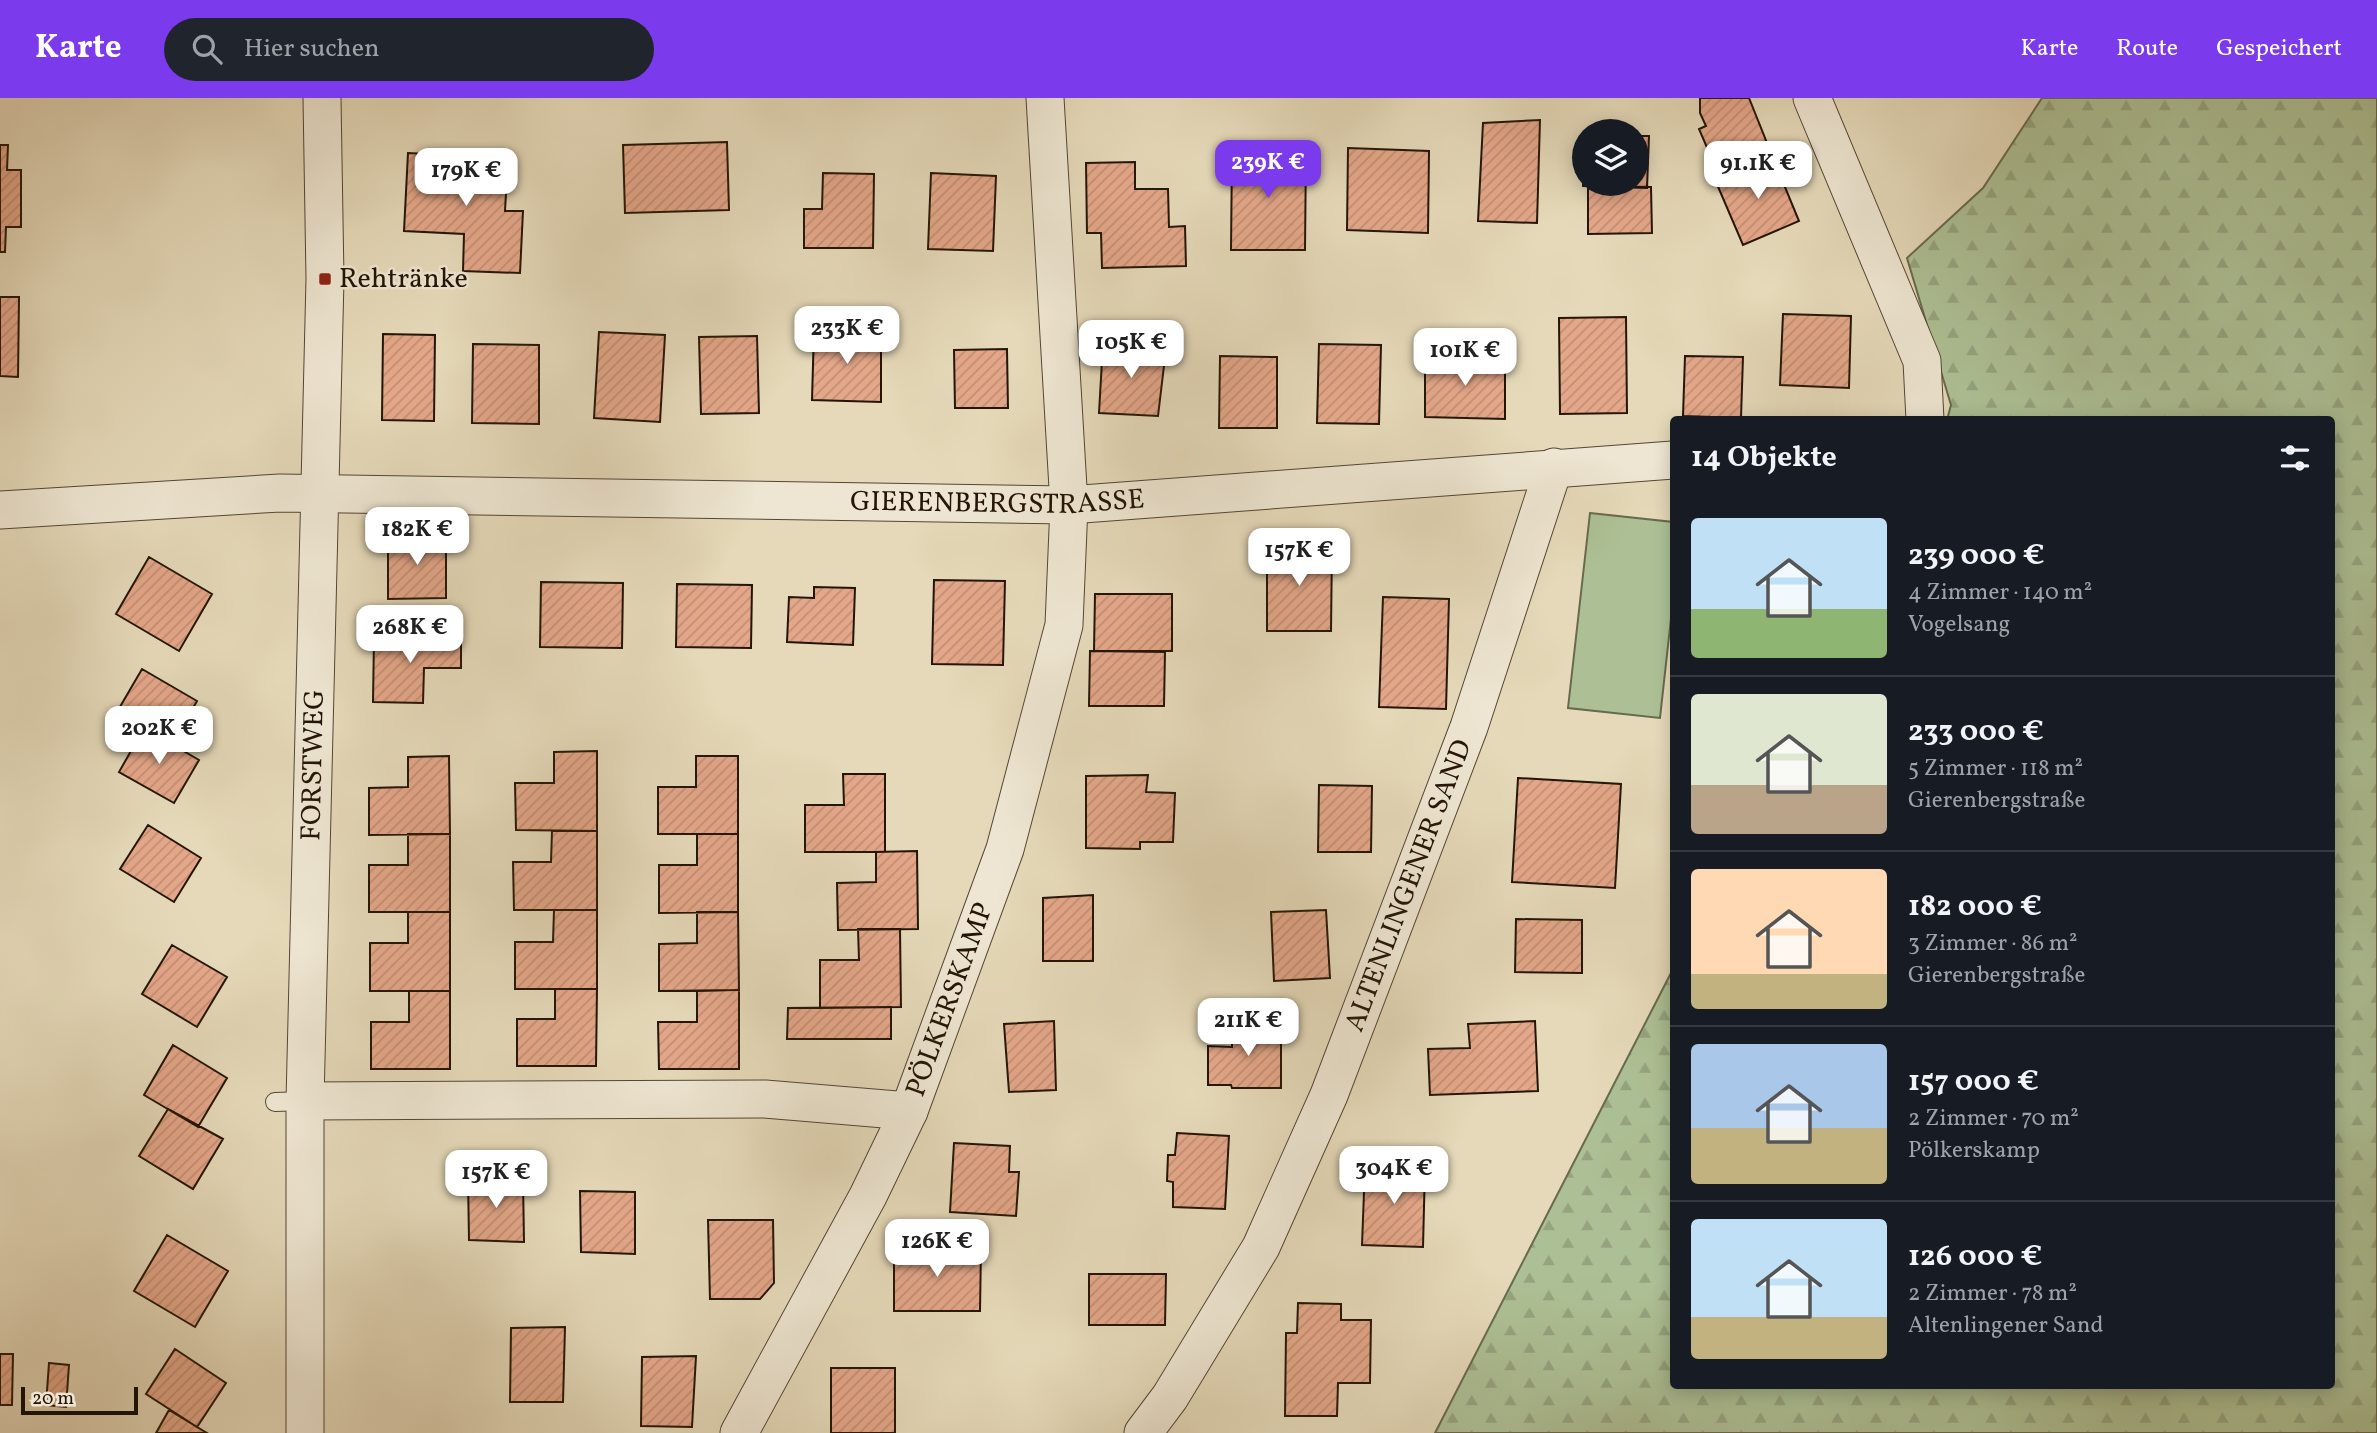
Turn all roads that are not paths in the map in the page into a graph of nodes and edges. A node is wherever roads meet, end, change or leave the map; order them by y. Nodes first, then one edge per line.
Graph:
1 (322, 98) edge
2 (1045, 98) edge
3 (1812, 98) edge
4 (1925, 416) edge
5 (1670, 460) edge
6 (1554, 467) junction
7 (319, 495) junction
8 (1069, 505) junction
9 (0, 510) edge
10 (290, 1102) junction
11 (909, 1111) junction
12 (305, 1433) edge
13 (738, 1433) edge
14 (1143, 1433) edge

1 - 7 street, FORSTWEG
2 - 8 street, PÖLKERSKAMP
3 - 4 street
5 - 6 street, GIERENBERGSTRASSE
6 - 8 street, GIERENBERGSTRASSE
6 - 14 street, ALTENLINGENER SAND
7 - 8 street, GIERENBERGSTRASSE
7 - 9 street
7 - 10 street, FORSTWEG
8 - 11 street, PÖLKERSKAMP
10 - 11 street, PÖLKERSKAMP
10 - 12 street, FORSTWEG
11 - 13 street

